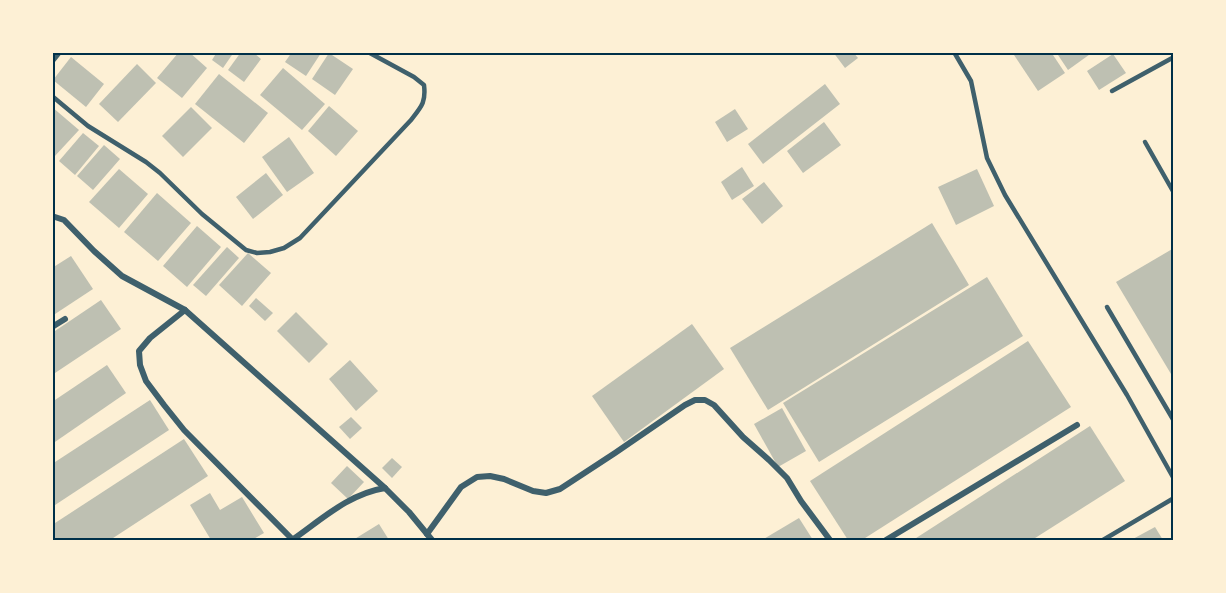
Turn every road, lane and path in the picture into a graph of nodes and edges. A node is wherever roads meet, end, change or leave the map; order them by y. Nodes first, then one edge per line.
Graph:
1 (60, 52) edge
2 (368, 52) edge
3 (954, 52) edge
4 (1173, 57) edge
5 (52, 62) edge
6 (1112, 91) dead end
7 (52, 96) edge
8 (1145, 142) dead end
9 (1173, 193) edge
10 (52, 216) edge
11 (1107, 307) dead end
12 (185, 310) junction
13 (66, 319) dead end
14 (52, 327) edge
15 (1173, 421) edge
16 (1077, 425) dead end
17 (1173, 479) edge
18 (385, 488) junction
19 (1173, 498) edge
20 (427, 534) junction
21 (292, 540) edge
22 (432, 540) edge
23 (830, 540) edge
24 (886, 540) edge
25 (1103, 540) edge

1 - 5 lane
2 - 7 lane
3 - 17 lane
4 - 6 lane
8 - 9 lane
10 - 12 street
11 - 15 lane
12 - 18 street
12 - 21 street
13 - 14 street
16 - 24 street
18 - 20 street
18 - 21 street
19 - 25 lane
20 - 22 street
20 - 23 street

